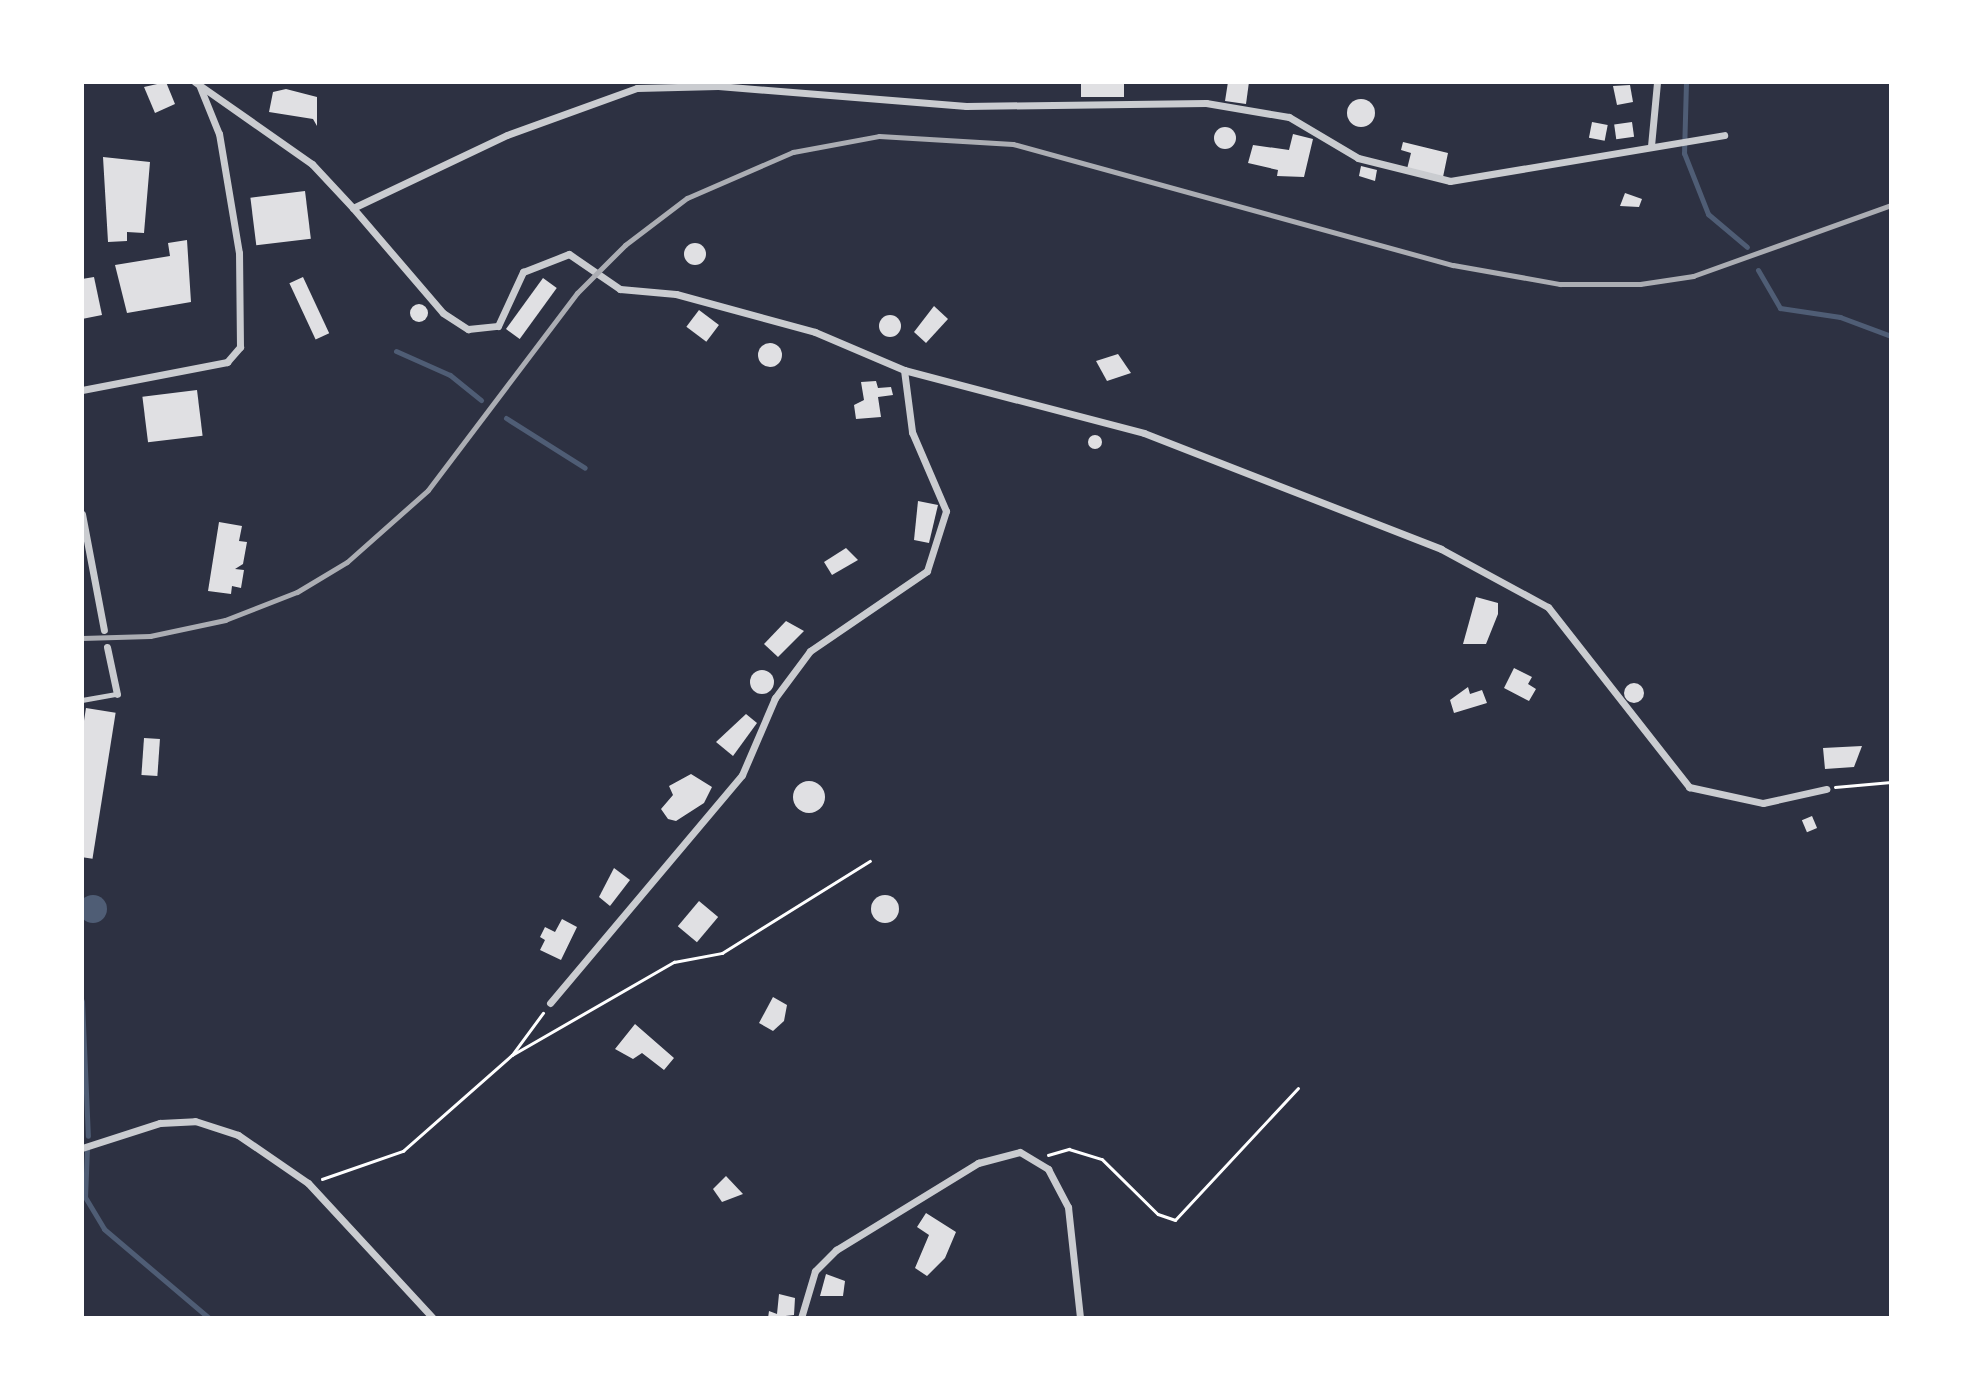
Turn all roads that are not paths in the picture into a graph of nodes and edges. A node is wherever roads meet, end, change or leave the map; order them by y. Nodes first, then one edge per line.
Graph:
1 (1657, 82) edge
2 (198, 84) edge
3 (1724, 135) dead end
4 (1651, 146) junction
5 (353, 208) junction
6 (904, 370) junction
7 (82, 390) edge
8 (82, 514) edge
9 (104, 630) dead end
10 (107, 647) dead end
11 (117, 694) joint
12 (82, 700) edge
13 (1826, 789) road end
14 (550, 1003) road end
15 (82, 1149) edge
16 (433, 1318) edge
17 (801, 1318) edge
18 (1080, 1318) edge

1 - 4 street
2 - 5 street
2 - 7 street
3 - 4 street
4 - 5 street
5 - 6 street
6 - 13 street
6 - 14 street
8 - 9 street
10 - 11 street
11 - 12 lane
15 - 16 street
17 - 18 street

